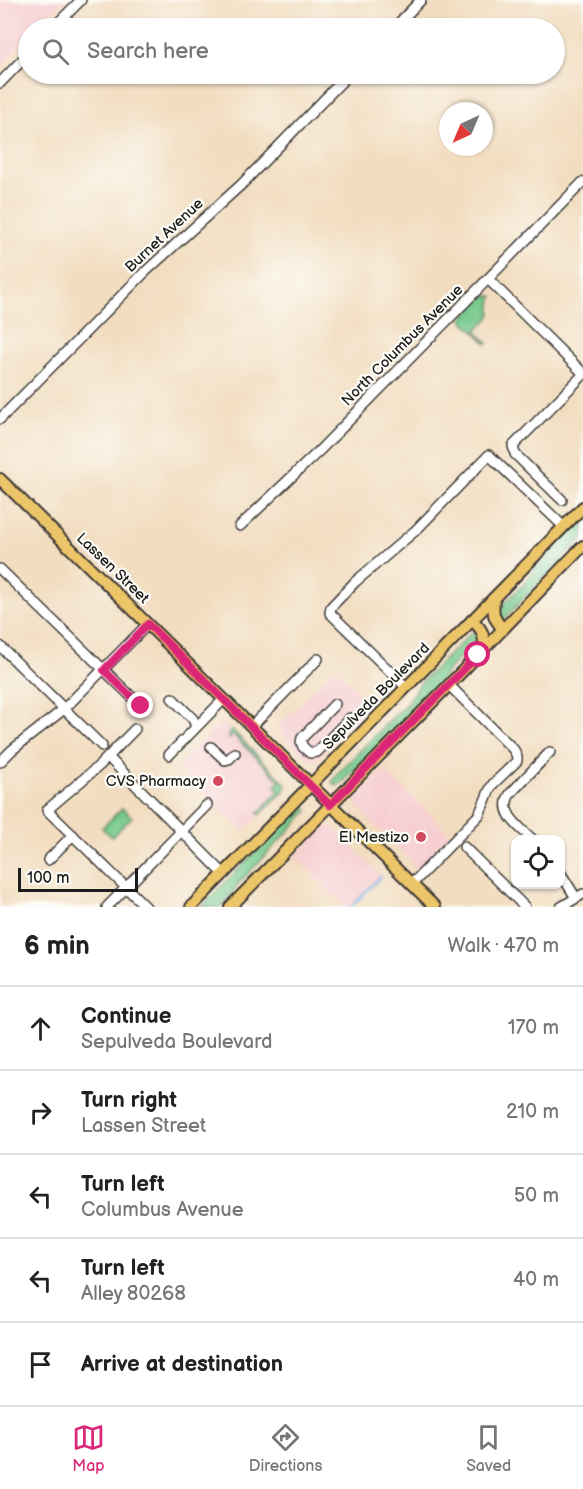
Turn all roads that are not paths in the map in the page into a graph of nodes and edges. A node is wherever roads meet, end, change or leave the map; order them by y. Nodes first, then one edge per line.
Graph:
1 (81, 0) edge
2 (421, 0) edge
3 (63, 18) edge
4 (403, 18) edge
5 (18, 64) edge
6 (0, 83) edge
7 (339, 84) edge
8 (583, 182) edge
9 (488, 279) junction
10 (581, 368) edge
11 (0, 419) edge
12 (0, 479) edge
13 (562, 500) dead end
14 (583, 507) edge
15 (240, 526) dead end
16 (563, 526) junction
17 (583, 546) edge
18 (0, 569) edge
19 (494, 598) junction
20 (472, 620) junction
21 (148, 624) junction
22 (503, 628) junction
23 (0, 646) edge
24 (484, 648) junction
25 (318, 659) dead end
26 (104, 670) junction
27 (449, 685) junction
28 (406, 687) junction
29 (172, 698) dead end
30 (224, 699) junction
31 (335, 704) dead end
32 (141, 706) dead end
33 (64, 709) junction
34 (350, 718) dead end
35 (252, 726) junction
36 (196, 727) junction
37 (135, 729) dead end
38 (102, 746) dead end
39 (211, 747) dead end
40 (550, 752) dead end
41 (235, 753) dead end
42 (169, 755) dead end
43 (108, 757) junction
44 (0, 762) edge
45 (310, 785) junction
46 (207, 805) dead end
47 (330, 805) junction
48 (182, 831) junction
49 (73, 835) junction
50 (528, 835) edge
51 (464, 847) dead end
52 (48, 860) dead end
53 (224, 874) junction
54 (565, 877) edge
55 (411, 884) junction
56 (126, 887) junction
57 (580, 896) edge
58 (107, 907) edge
59 (146, 907) edge
60 (191, 907) edge
61 (230, 907) edge
62 (435, 907) edge
63 (525, 907) edge
64 (561, 907) edge

1 - 3 street
2 - 4 street
5 - 6 street
7 - 11 street, Burnet Avenue
8 - 9 street, North Columbus Avenue
9 - 10 street
9 - 15 street, North Columbus Avenue
10 - 13 street
12 - 21 main road, Lassen Street
14 - 16 main road, Sepulveda Boulevard
16 - 19 main road, Sepulveda Boulevard
16 - 28 street
17 - 22 main road
18 - 26 street
19 - 20 main road, Sepulveda Boulevard
19 - 22 main road
20 - 24 main road
20 - 28 main road, Sepulveda Boulevard
21 - 26 street
21 - 30 main road, Lassen Street
22 - 24 main road
23 - 33 street
24 - 27 main road
25 - 35 street
26 - 32 street
26 - 33 street
27 - 47 main road
27 - 55 street
28 - 45 main road, Sepulveda Boulevard
29 - 36 street
30 - 35 main road, Lassen Street
30 - 36 street
31 - 34 street
33 - 38 street
33 - 44 street
35 - 45 main road, Lassen Street
36 - 42 street
37 - 43 street
39 - 41 street
40 - 50 street
43 - 48 street
43 - 49 street
45 - 47 main road, Lassen Street
45 - 53 main road, Sepulveda Boulevard
46 - 48 street
47 - 55 main road, Lassen Street
47 - 61 main road
48 - 53 street
48 - 56 street
49 - 52 street
49 - 56 street
51 - 63 street
53 - 60 main road, Sepulveda Boulevard
54 - 57 street
55 - 62 main road, Lassen Street
56 - 58 street
56 - 59 street
57 - 64 street

